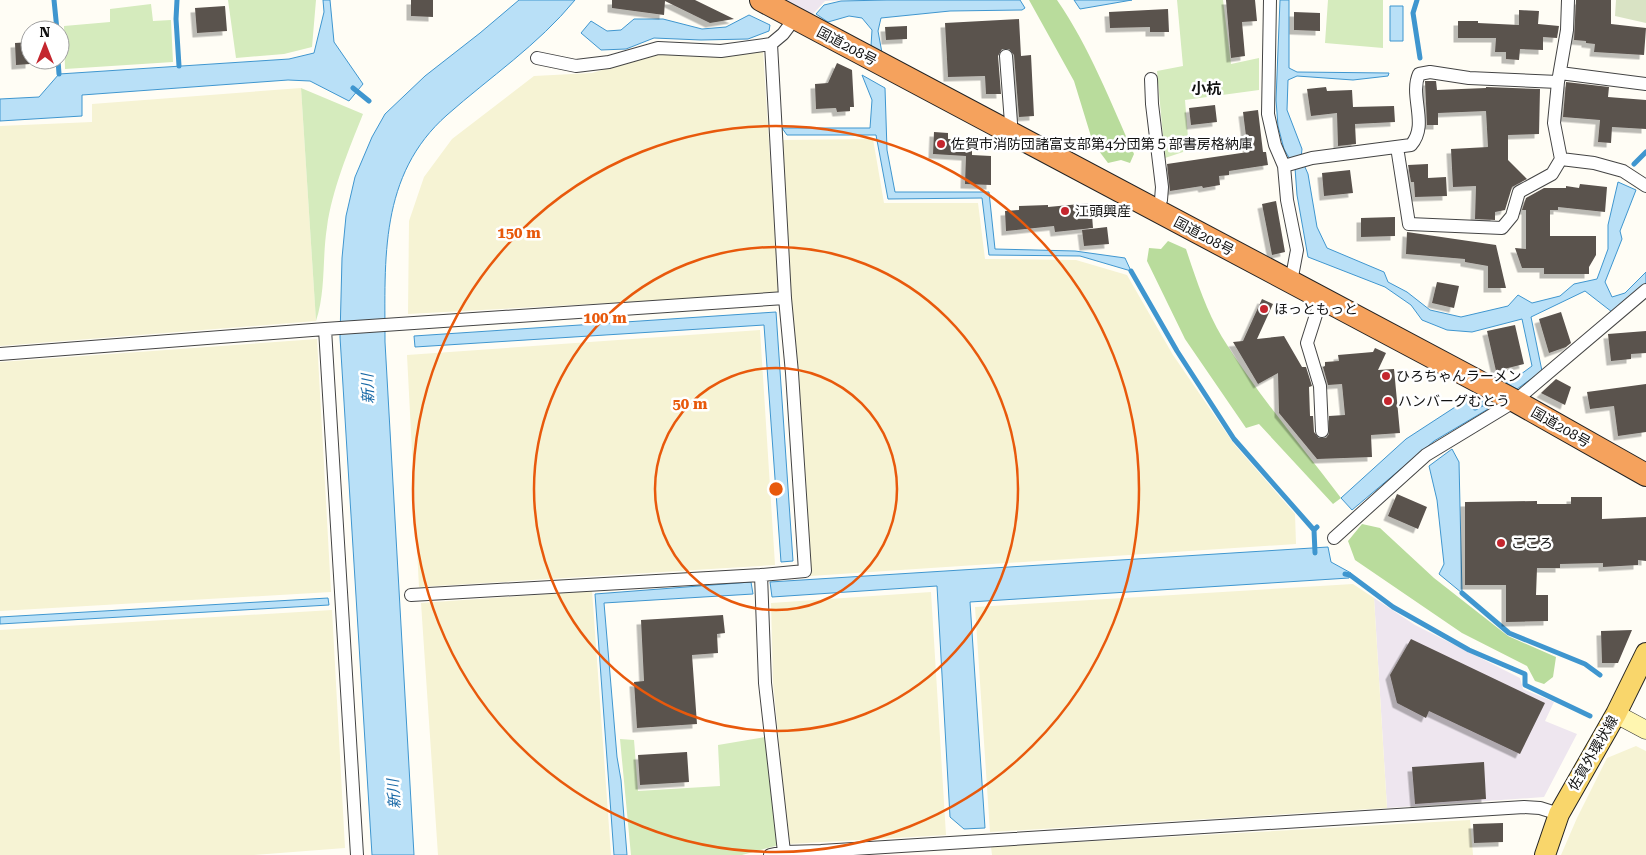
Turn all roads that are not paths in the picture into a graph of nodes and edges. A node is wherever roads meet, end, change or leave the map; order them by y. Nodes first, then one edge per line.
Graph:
1 (761, 0) edge
2 (1270, 0) edge
3 (1568, 0) edge
4 (794, 18) junction
5 (771, 44) junction
6 (1006, 56) dead end
7 (537, 58) dead end
8 (1559, 77) junction
9 (1151, 79) dead end
10 (1646, 84) edge
11 (1007, 132) junction
12 (1398, 147) junction
13 (1561, 159) junction
14 (1284, 166) junction
15 (1646, 186) edge
16 (1155, 211) junction
17 (1291, 282) junction
18 (1646, 290) edge
19 (785, 298) junction
20 (1321, 298) junction
21 (325, 329) junction
22 (0, 354) edge
23 (1515, 401) junction
24 (1322, 431) dead end
25 (1646, 475) edge
26 (1334, 538) dead end
27 (761, 575) junction
28 (411, 595) dead end
29 (1646, 653) edge
30 (1616, 714) junction
31 (1646, 730) edge
32 (1559, 814) junction
33 (784, 852) junction
34 (357, 855) edge
35 (770, 855) edge
36 (1545, 855) edge

1 - 4 highway, 国道208号
2 - 14 street
3 - 8 street
4 - 5 street
4 - 11 highway, 国道208号
5 - 7 street
5 - 19 street
6 - 11 street
8 - 10 street
8 - 12 street
8 - 13 street
9 - 16 street
11 - 16 highway, 国道208号
12 - 13 street
12 - 14 street
13 - 15 street
14 - 17 street
16 - 17 highway, 国道208号
17 - 20 highway, 国道208号
18 - 23 street
19 - 21 street
19 - 27 street
20 - 23 highway, 国道208号
20 - 24 street
21 - 22 street
21 - 34 street
23 - 25 highway, 国道208号
23 - 26 street
27 - 28 street
27 - 33 street
29 - 30 main road, 佐賀外環状線
30 - 31 street
30 - 32 main road, 佐賀外環状線
32 - 33 street
32 - 36 main road, 佐賀外環状線
33 - 35 street

